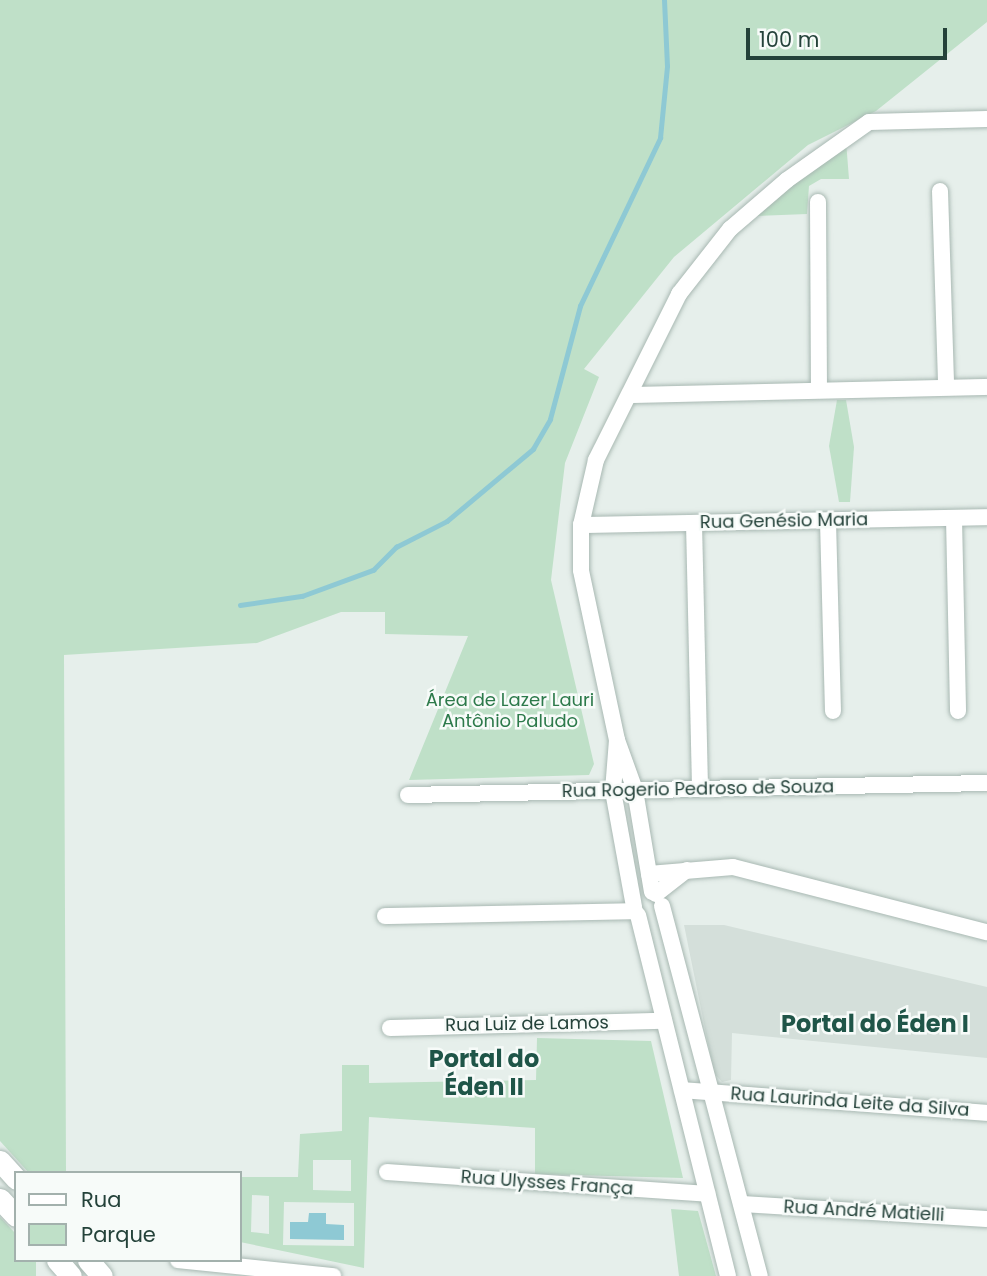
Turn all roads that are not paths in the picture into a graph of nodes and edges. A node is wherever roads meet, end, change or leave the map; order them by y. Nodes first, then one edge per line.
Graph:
1 (987, 119) edge
2 (940, 191) dead end
3 (818, 202) dead end
4 (640, 378) junction
5 (946, 387) junction
6 (987, 387) edge
7 (819, 390) junction
8 (630, 395) junction
9 (669, 395) junction
10 (987, 517) edge
11 (954, 518) junction
12 (828, 521) junction
13 (694, 523) junction
14 (581, 525) junction
15 (834, 711) dead end
16 (958, 711) dead end
17 (617, 740) junction
18 (987, 783) edge
19 (700, 789) junction
20 (635, 790) junction
21 (613, 791) junction
22 (408, 795) dead end
23 (687, 870) junction
24 (649, 874) junction
25 (657, 897) junction
26 (636, 911) junction
27 (385, 916) dead end
28 (987, 932) edge
29 (664, 1021) junction
30 (390, 1028) dead end
31 (682, 1090) junction
32 (713, 1092) junction
33 (987, 1113) edge
34 (0, 1161) edge
35 (387, 1172) dead end
36 (14, 1177) edge
37 (707, 1194) junction
38 (0, 1199) edge
39 (741, 1204) junction
40 (14, 1214) edge
41 (987, 1219) edge
42 (59, 1262) edge
43 (197, 1262) edge
44 (71, 1276) edge
45 (333, 1276) edge
46 (728, 1276) edge
47 (760, 1276) edge

1 - 4 street
2 - 5 street
3 - 7 street
4 - 8 street
4 - 9 street
5 - 6 street
5 - 7 street
7 - 9 street
8 - 9 street
8 - 14 street
10 - 11 street, Rua Genésio Maria
11 - 12 street, Rua Genésio Maria
11 - 16 street
12 - 13 street, Rua Genésio Maria
12 - 15 street
13 - 14 street, Rua Genésio Maria
13 - 19 street
14 - 17 street
17 - 20 street
17 - 21 street
18 - 19 street, Rua Rogerio Pedroso de Souza
19 - 20 street, Rua Rogerio Pedroso de Souza
20 - 21 street, Rua Rogerio Pedroso de Souza
20 - 24 street
21 - 22 street, Rua Rogerio Pedroso de Souza
21 - 26 street
23 - 24 street
23 - 25 street
23 - 28 street
24 - 25 street
25 - 26 street
25 - 26 street
25 - 32 street
26 - 27 street
26 - 29 street
29 - 30 street, Rua Luiz de Lamos
29 - 31 street
31 - 32 street, Rua Laurinda Leite da Silva
31 - 37 street
32 - 33 street, Rua Laurinda Leite da Silva
32 - 39 street
34 - 36 main road
35 - 37 street, Rua Ulysses França
37 - 46 street
38 - 40 main road
39 - 41 street, Rua André Matielli
39 - 47 street
42 - 44 main road
43 - 45 street

